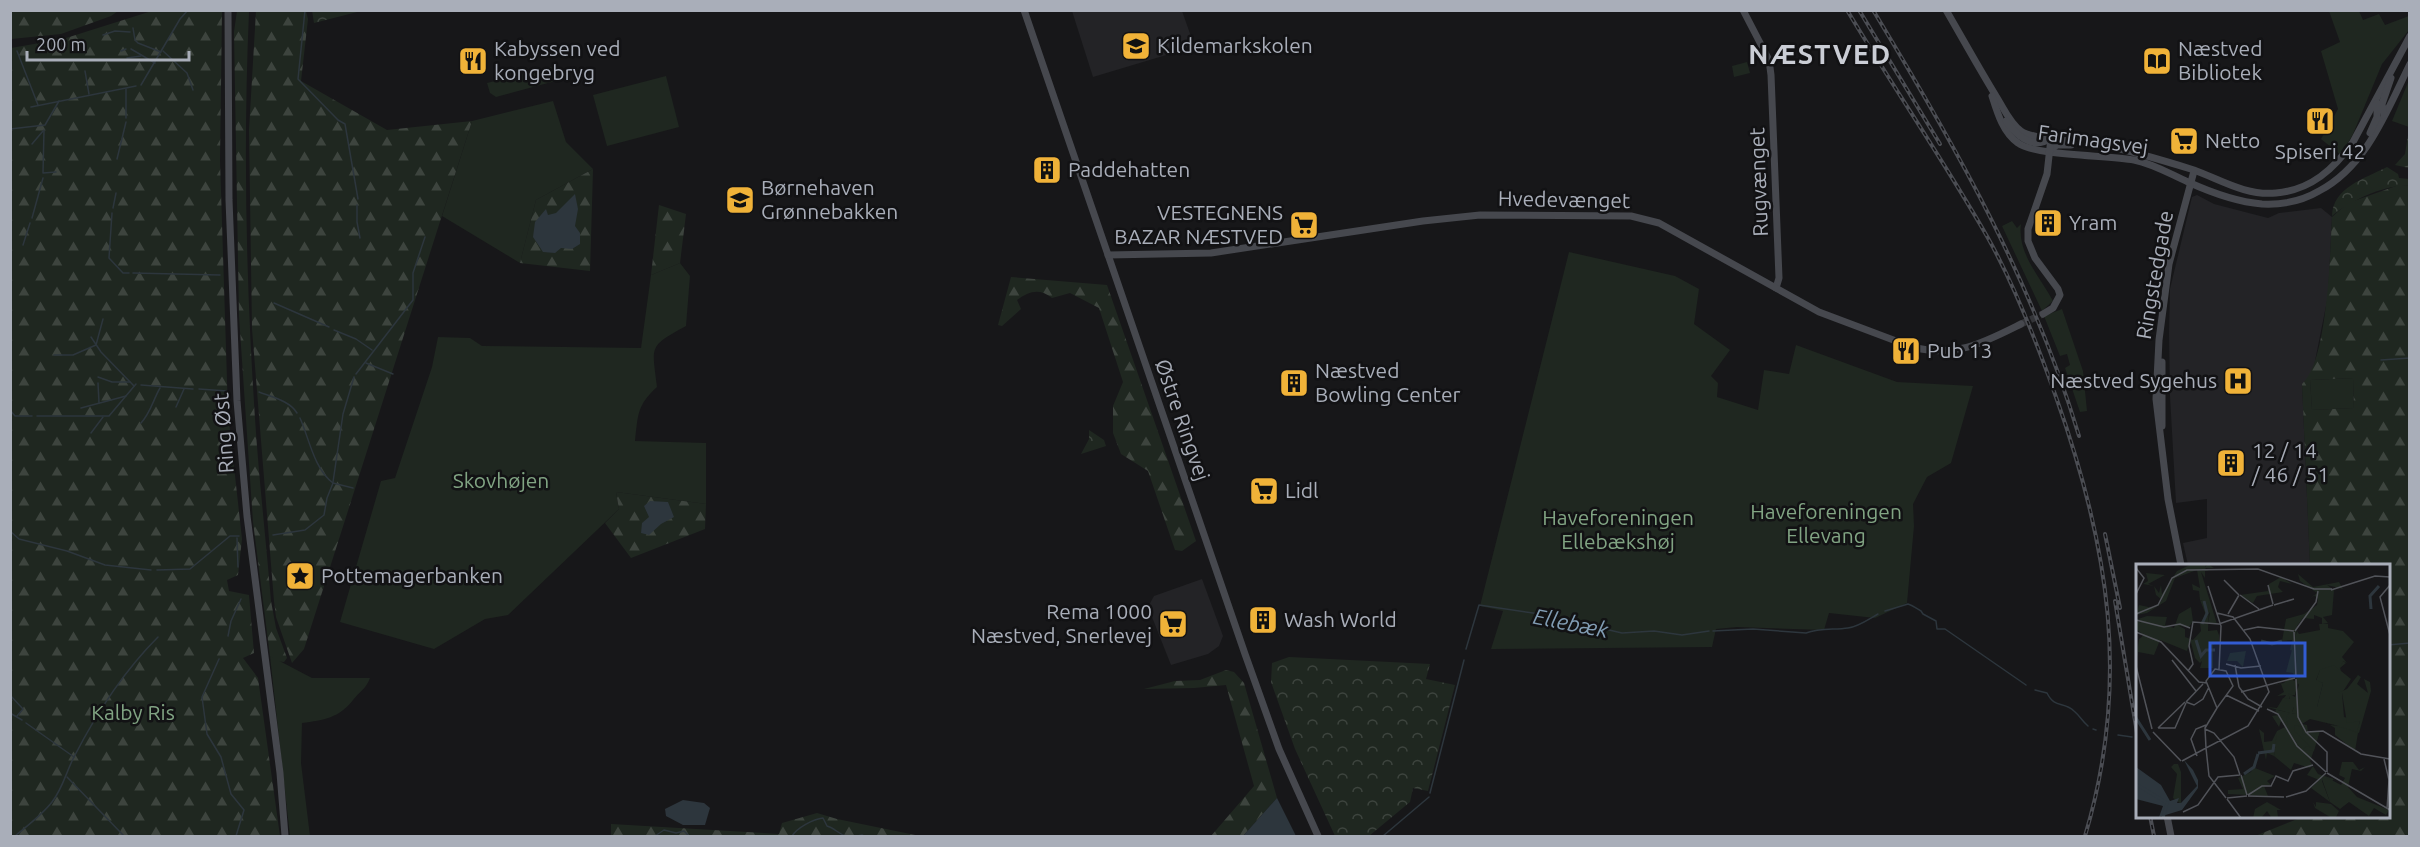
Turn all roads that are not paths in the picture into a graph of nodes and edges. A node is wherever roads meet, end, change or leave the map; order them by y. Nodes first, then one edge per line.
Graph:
1 (230, 10) edge
2 (1024, 10) edge
3 (1743, 10) edge
4 (1946, 10) edge
5 (2409, 36) edge
6 (2400, 50) junction
7 (2409, 64) edge
8 (1989, 85) junction
9 (2375, 100) junction
10 (1998, 113) junction
11 (2384, 115) junction
12 (2051, 138) junction
13 (2118, 150) junction
14 (2049, 151) junction
15 (2359, 157) junction
16 (2194, 171) junction
17 (2190, 183) junction
18 (1108, 255) junction
19 (1776, 288) junction
20 (2043, 314) tunnel mouth
21 (2021, 324) tunnel mouth
22 (2181, 564) edge
23 (2168, 817) edge
24 (285, 837) edge
25 (1318, 837) edge
26 (2171, 837) edge

1 - 24 street, Ring Øst
2 - 18 street, Østre Ringvej
3 - 19 street, Rugvænget
4 - 8 street, Farimagsvej
5 - 6 street
6 - 9 street, Farimagsvej
6 - 11 street
7 - 11 street
8 - 10 street, Farimagsvej
8 - 12 street, Farimagsvej
9 - 15 street
9 - 16 street, Farimagsvej
10 - 12 street
10 - 14 street, Farimagsvej
11 - 15 street
12 - 13 street, Farimagsvej
12 - 14 street
13 - 14 street
13 - 16 street, Farimagsvej
14 - 17 street, Farimagsvej
14 - 20 street
15 - 17 street, Farimagsvej
16 - 17 street, Ringstedgade
17 - 22 street, Ringstedgade
18 - 19 street, Hvedevænget
18 - 25 street, Østre Ringvej
19 - 21 street, Hvedevænget
23 - 26 street

